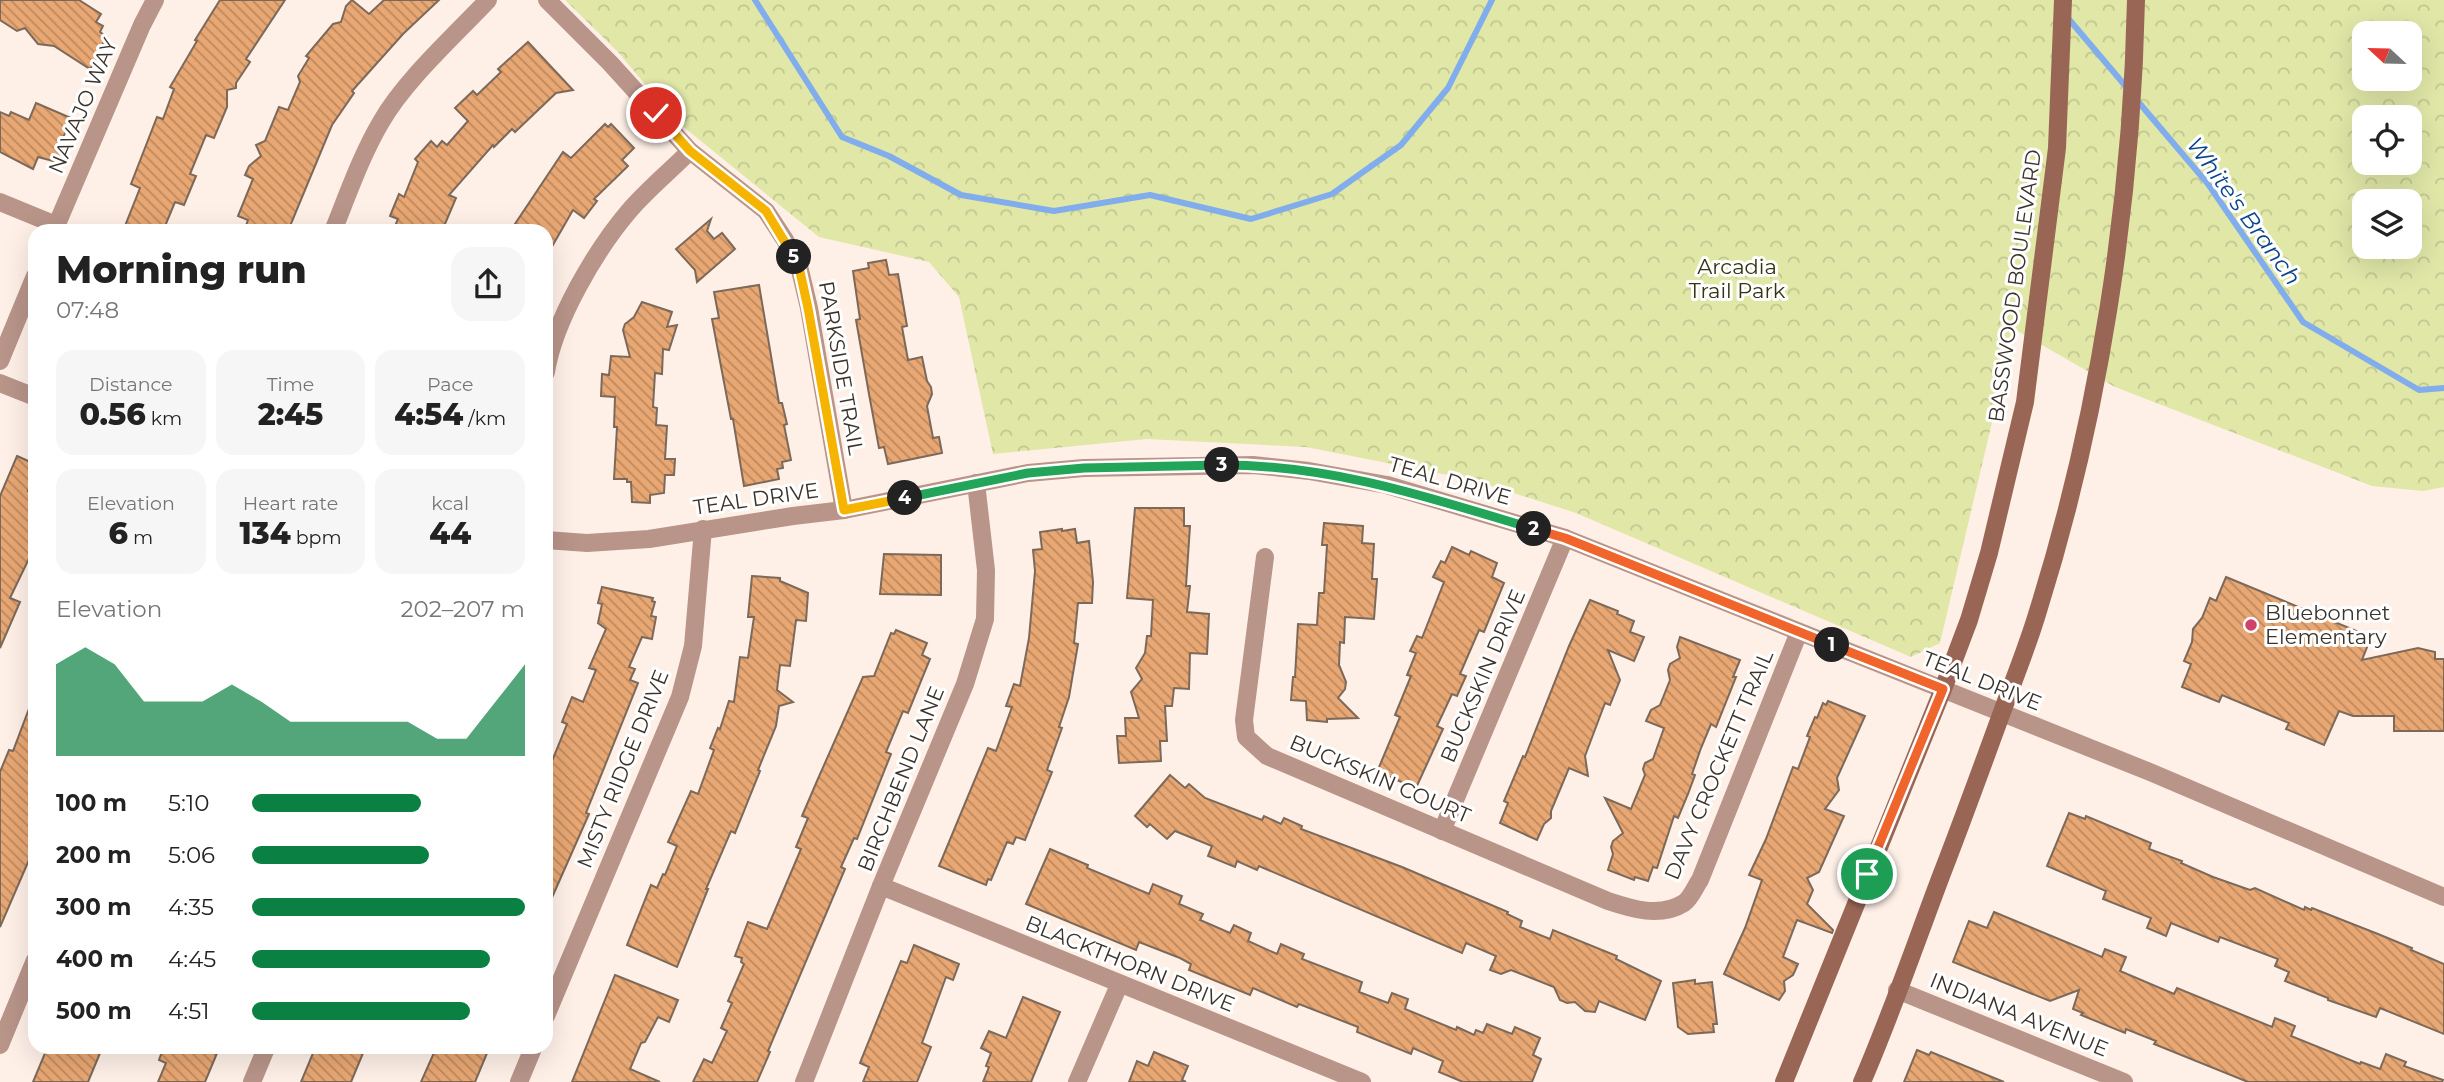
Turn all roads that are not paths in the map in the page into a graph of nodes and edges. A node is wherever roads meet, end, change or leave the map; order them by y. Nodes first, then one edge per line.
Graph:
1 (155, 0) edge
2 (488, 0) edge
3 (547, 0) edge
4 (2063, 0) edge
5 (2136, 0) edge
6 (690, 151) junction
7 (0, 202) edge
8 (47, 224) edge
9 (57, 224) edge
10 (336, 224) edge
11 (28, 293) edge
12 (553, 348) edge
13 (0, 362) edge
14 (0, 383) edge
15 (28, 394) edge
16 (976, 483) junction
17 (844, 510) junction
18 (703, 529) junction
19 (1565, 538) junction
20 (553, 541) edge
21 (1265, 557) dead end
22 (1799, 632) junction
23 (1943, 689) junction
24 (2002, 713) junction
25 (1442, 831) junction
26 (881, 886) junction
27 (2444, 897) edge
28 (1672, 908) joint
29 (28, 977) edge
30 (1119, 985) junction
31 (1897, 990) junction
32 (553, 999) edge
33 (0, 1045) edge
34 (264, 1054) edge
35 (531, 1054) edge
36 (1355, 1081) edge
37 (252, 1082) edge
38 (519, 1082) edge
39 (804, 1082) edge
40 (1077, 1082) edge
41 (1784, 1082) edge
42 (1862, 1082) edge
43 (2124, 1082) edge

1 - 9 street, NAVAJO WAY
2 - 10 street
3 - 6 street, PARKSIDE TRAIL
4 - 23 main road, BASSWOOD BOULEVARD
5 - 24 main road
6 - 12 street
6 - 17 street, PARKSIDE TRAIL
7 - 8 street
11 - 13 street
14 - 15 street
16 - 17 street, TEAL DRIVE
16 - 19 street, TEAL DRIVE
16 - 26 street, BIRCHBEND LANE
17 - 18 street, TEAL DRIVE
18 - 20 street, TEAL DRIVE
18 - 32 street, MISTY RIDGE DRIVE
19 - 22 street, TEAL DRIVE
19 - 25 street, BUCKSKIN DRIVE
21 - 25 street, BUCKSKIN COURT
22 - 23 street, TEAL DRIVE
22 - 28 street, DAVY CROCKETT TRAIL
23 - 24 street, TEAL DRIVE
23 - 41 main road, BASSWOOD BOULEVARD
24 - 27 street, TEAL DRIVE
24 - 31 main road
25 - 28 street, BUCKSKIN COURT
26 - 30 street, BLACKTHORN DRIVE
26 - 39 street, BIRCHBEND LANE
29 - 33 street
30 - 36 street, BLACKTHORN DRIVE
30 - 40 street
31 - 42 main road
31 - 43 street, INDIANA AVENUE
34 - 37 street
35 - 38 street

